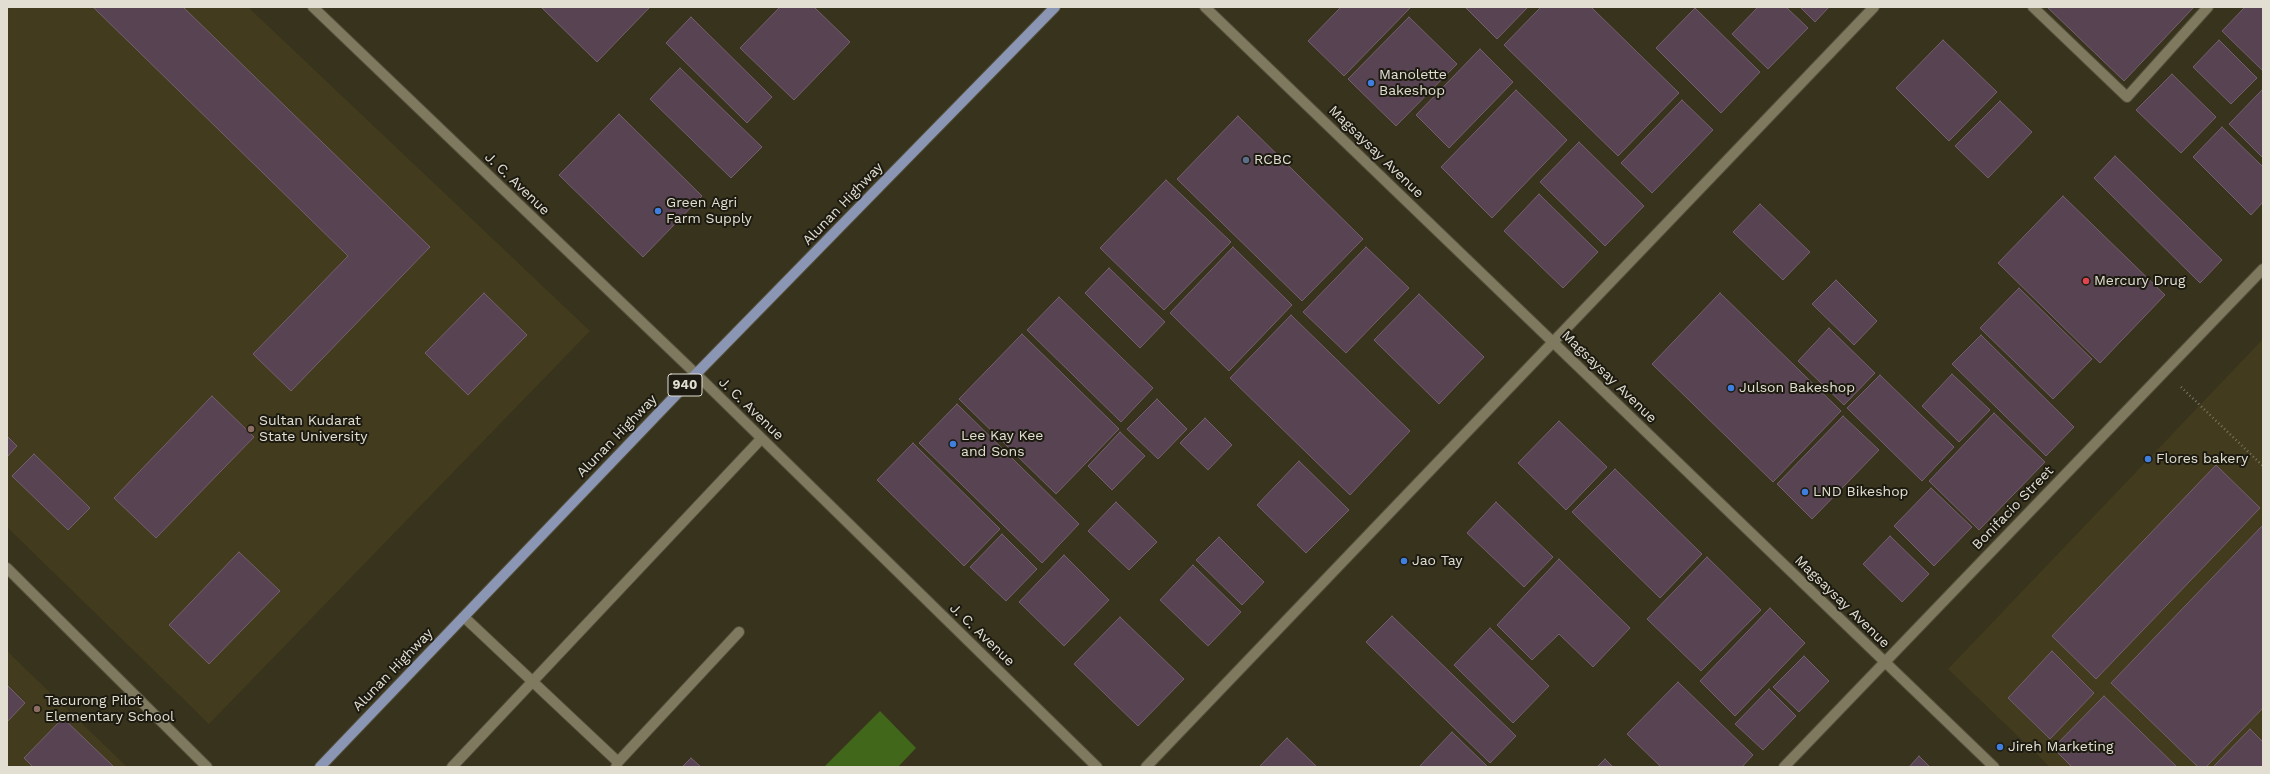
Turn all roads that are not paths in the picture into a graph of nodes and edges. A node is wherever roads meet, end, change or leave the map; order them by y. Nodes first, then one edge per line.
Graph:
1 (313, 7) edge
2 (1055, 7) edge
3 (1205, 7) edge
4 (1874, 7) edge
5 (2034, 7) edge
6 (2208, 7) edge
7 (2263, 269) edge
8 (1553, 342) junction
9 (696, 374) junction
10 (761, 439) junction
11 (7, 568) edge
12 (464, 617) junction
13 (739, 632) dead end
14 (1885, 662) junction
15 (532, 682) junction
16 (617, 765) edge
17 (207, 767) edge
18 (320, 767) edge
19 (452, 767) edge
20 (1097, 767) edge
21 (1146, 767) edge
22 (1784, 767) edge
23 (1994, 767) edge

1 - 9 street, J. C. Avenue
2 - 9 main road, Alunan Highway / 940
3 - 8 street, Magsaysay Avenue
4 - 8 street
5 - 6 street
7 - 14 street, Bonifacio Street
8 - 14 street, Magsaysay Avenue
8 - 21 street
9 - 10 street, J. C. Avenue
9 - 12 main road, Alunan Highway / 940
10 - 15 street
10 - 20 street, J. C. Avenue
11 - 17 street
12 - 15 street
12 - 18 main road, Alunan Highway / 940
13 - 16 street
14 - 22 street, Bonifacio Street
14 - 23 street, Magsaysay Avenue
15 - 16 street
15 - 19 street

